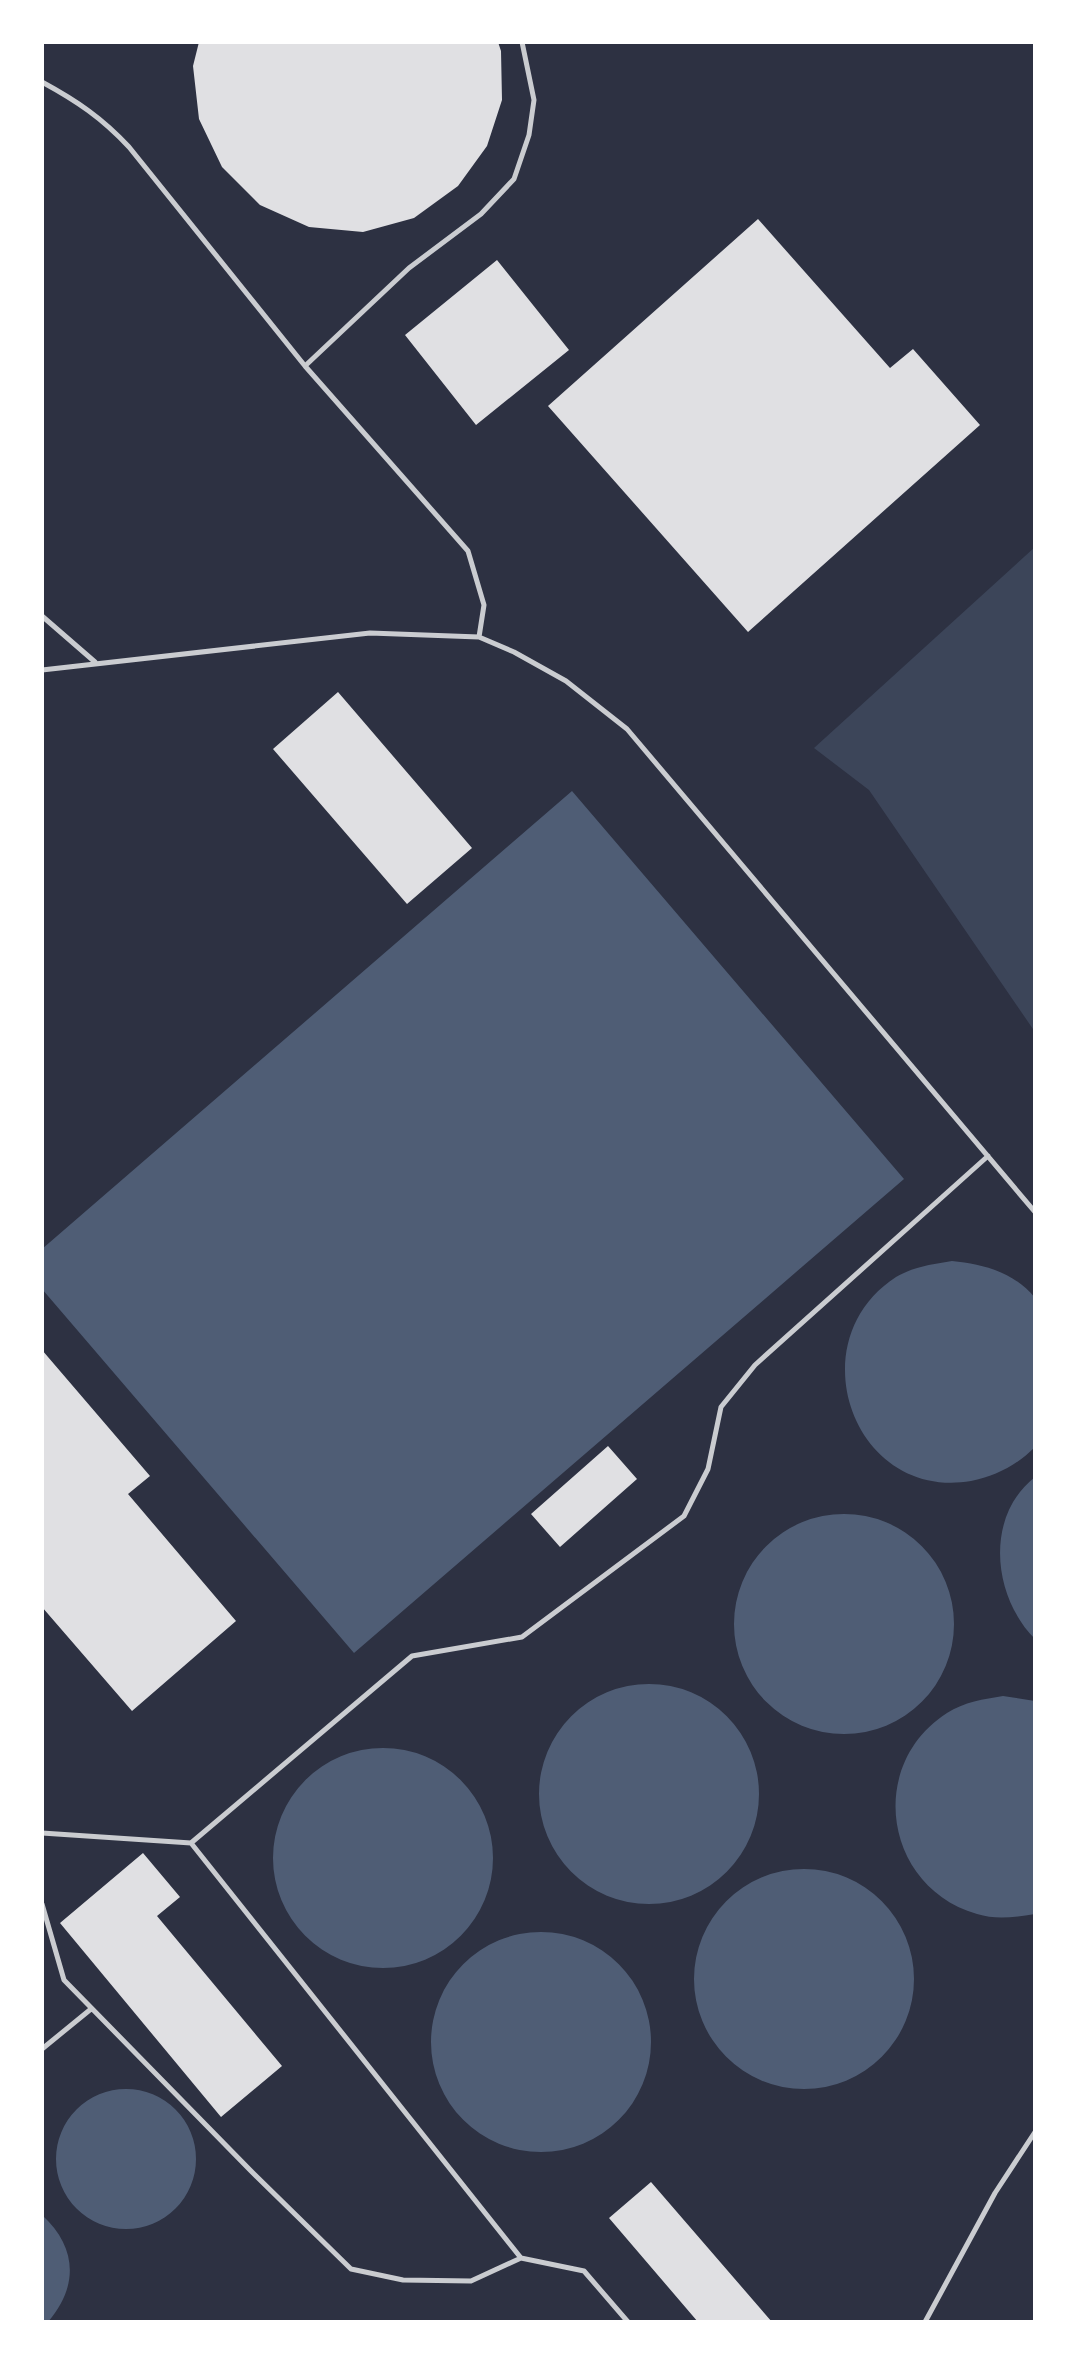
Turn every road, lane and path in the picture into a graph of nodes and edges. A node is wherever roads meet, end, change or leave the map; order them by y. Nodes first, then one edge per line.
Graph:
1 (522, 42) edge
2 (42, 82) edge
3 (305, 366) junction
4 (42, 616) edge
5 (479, 637) junction
6 (96, 663) junction
7 (42, 670) edge
8 (988, 1156) junction
9 (1035, 1212) edge
10 (42, 1833) edge
11 (191, 1843) junction
12 (42, 1904) edge
13 (91, 2009) junction
14 (42, 2049) edge
15 (1035, 2132) edge
16 (521, 2258) junction
17 (628, 2322) edge
18 (925, 2322) edge

1 - 3 lane
2 - 3 lane
3 - 5 lane
4 - 6 lane
5 - 6 lane
5 - 8 lane
6 - 7 lane
8 - 9 lane
8 - 11 lane
10 - 11 lane
11 - 16 lane
12 - 13 lane
13 - 14 lane
13 - 16 lane
15 - 18 lane
16 - 17 lane

